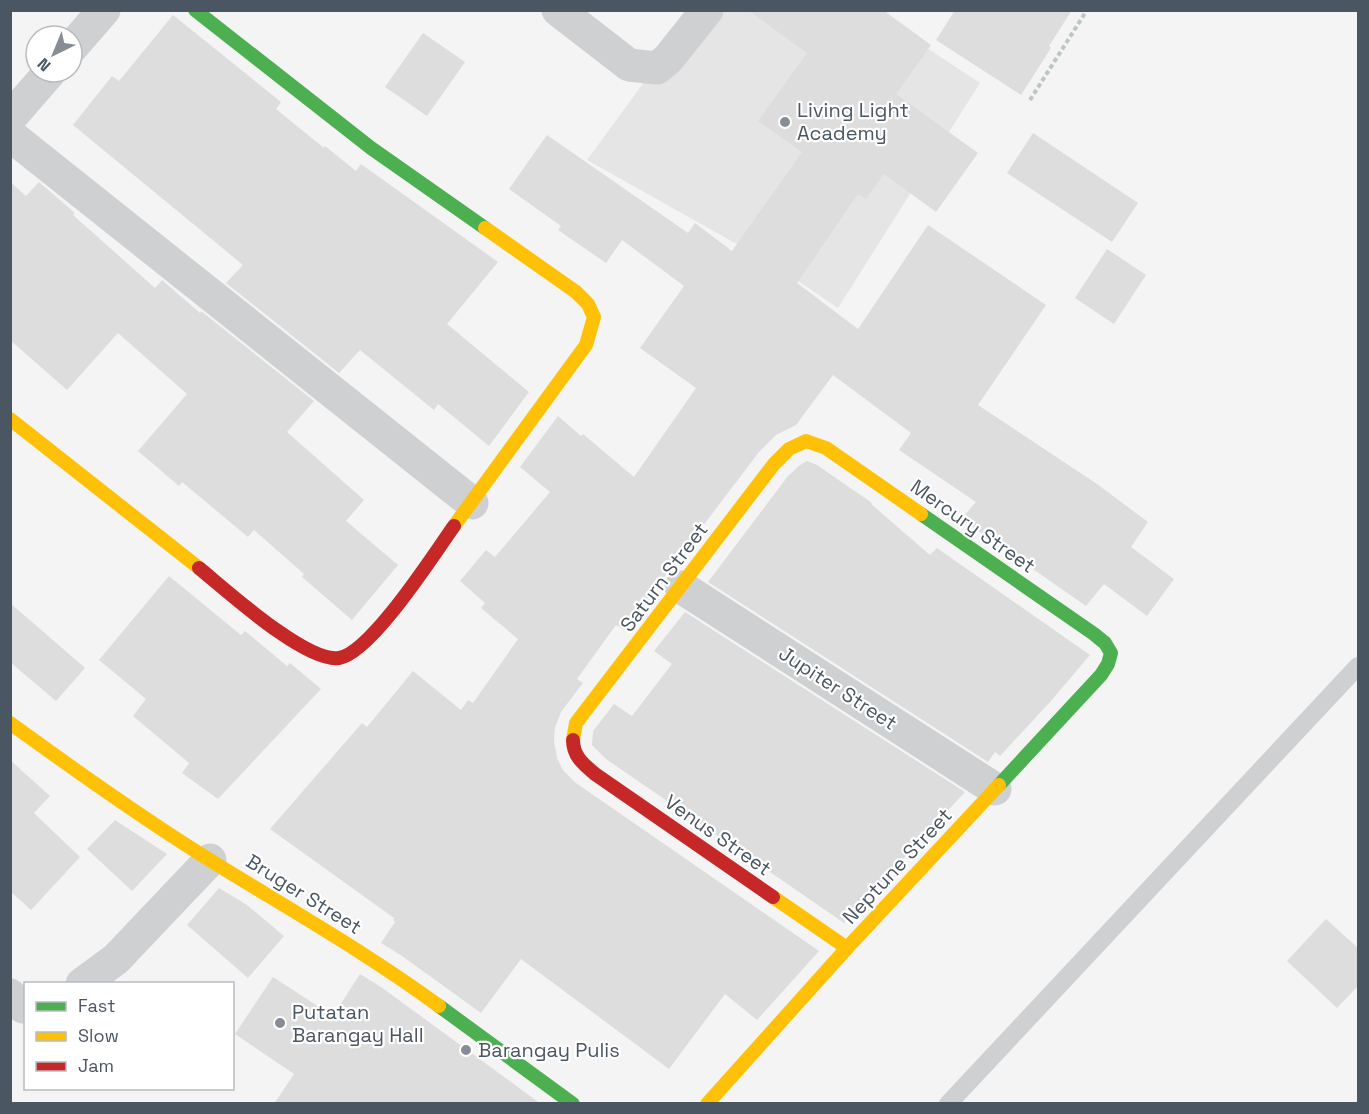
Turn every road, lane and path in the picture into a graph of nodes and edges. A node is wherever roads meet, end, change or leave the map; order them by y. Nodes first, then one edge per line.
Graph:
1 (104, 10) edge
2 (195, 10) edge
3 (558, 10) edge
4 (707, 10) edge
5 (1087, 10) edge
6 (84, 33) edge
7 (40, 84) edge
8 (1030, 100) dead end
9 (10, 118) edge
10 (10, 135) edge
11 (10, 419) edge
12 (806, 441) joint
13 (472, 503) junction
14 (681, 587) junction
15 (1111, 653) joint
16 (1359, 666) edge
17 (10, 723) edge
18 (572, 749) joint
19 (995, 789) junction
20 (210, 860) junction
21 (847, 948) junction
22 (85, 982) edge
23 (565, 1101) edge
24 (707, 1104) edge
25 (948, 1104) edge

1 - 6 street
2 - 13 street
3 - 4 street
5 - 8 path
7 - 9 street
10 - 13 street
11 - 13 street
12 - 14 street, Saturn Street
12 - 15 street, Mercury Street
14 - 18 street, Saturn Street
14 - 19 street, Jupiter Street
15 - 19 street, Neptune Street
16 - 25 lane
17 - 20 street, Bruger Street
18 - 21 street, Venus Street
19 - 21 street, Neptune Street
20 - 22 street
20 - 23 street, Bruger Street
21 - 24 street, Neptune Street

